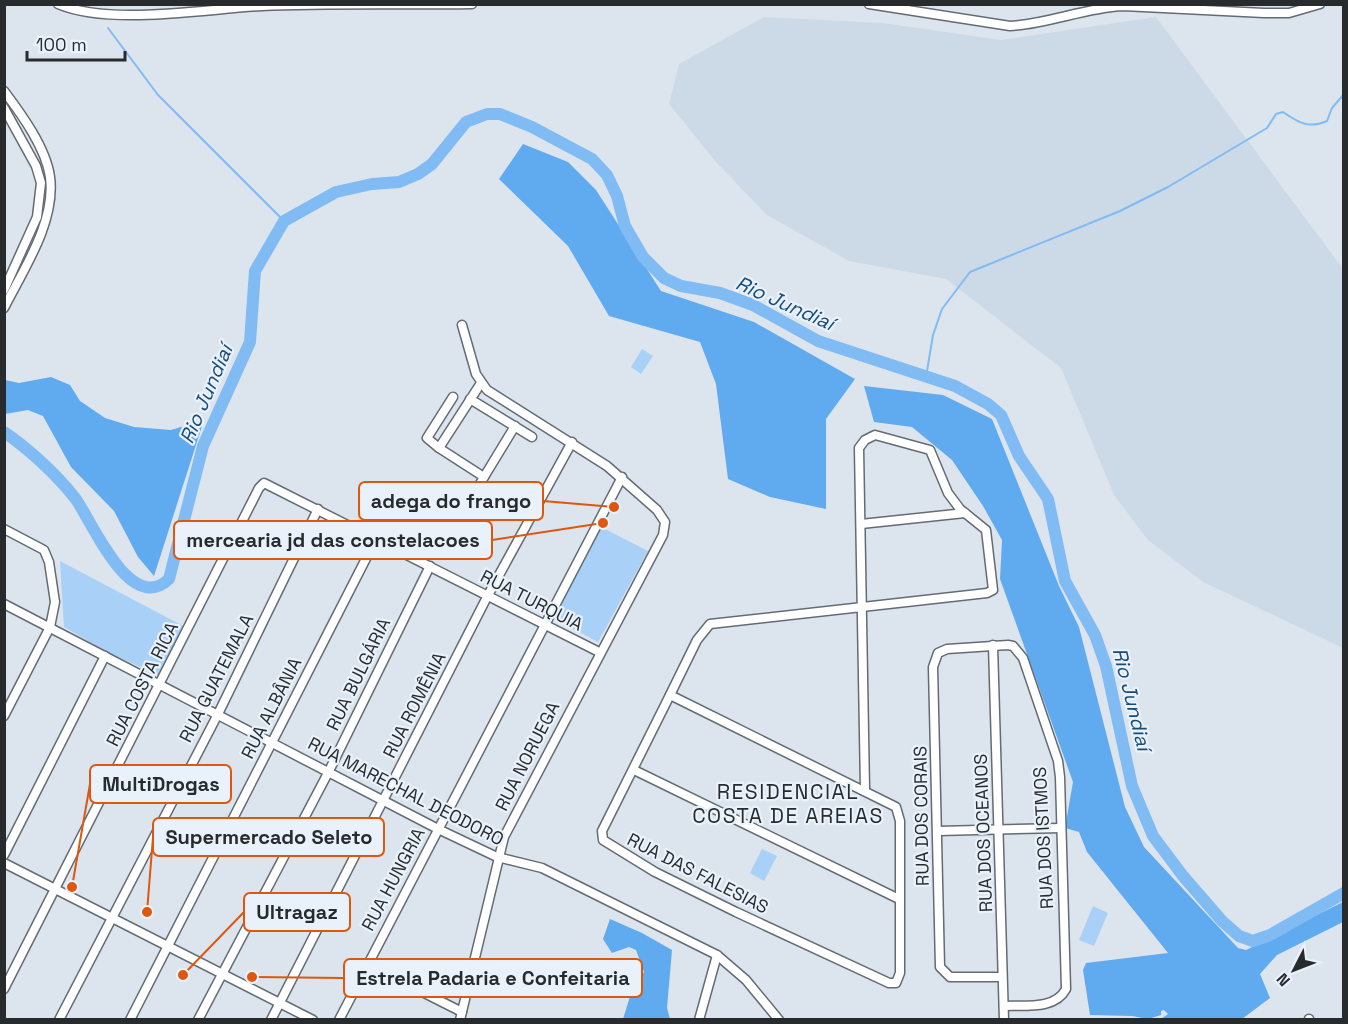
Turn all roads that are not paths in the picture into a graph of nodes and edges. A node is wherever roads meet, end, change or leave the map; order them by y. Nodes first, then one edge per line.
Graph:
1 (58, 4) edge
2 (472, 4) edge
3 (869, 4) edge
4 (1320, 4) edge
5 (4, 91) edge
6 (4, 108) edge
7 (4, 290) edge
8 (4, 308) edge
9 (462, 325) dead end
10 (481, 383) junction
11 (453, 396) dead end
12 (470, 399) junction
13 (515, 426) junction
14 (532, 437) dead end
15 (572, 442) junction
16 (439, 448) junction
17 (484, 477) junction
18 (622, 477) junction
19 (259, 488) joint
20 (472, 497) dead end
21 (318, 509) junction
22 (965, 513) junction
23 (861, 524) junction
24 (4, 529) edge
25 (376, 539) junction
26 (430, 566) junction
27 (487, 597) junction
28 (4, 604) edge
29 (863, 608) junction
30 (543, 625) junction
31 (50, 627) junction
32 (993, 645) junction
33 (599, 652) junction
34 (105, 656) junction
35 (161, 685) junction
36 (670, 695) junction
37 (218, 714) junction
38 (4, 716) edge
39 (272, 743) junction
40 (634, 770) junction
41 (329, 771) junction
42 (865, 790) junction
43 (384, 800) junction
44 (438, 828) junction
45 (1060, 828) junction
46 (1000, 829) junction
47 (938, 831) junction
48 (4, 855) edge
49 (497, 857) junction
50 (4, 863) edge
51 (57, 889) junction
52 (899, 899) junction
53 (112, 916) junction
54 (169, 945) junction
55 (717, 955) junction
56 (367, 964) junction
57 (222, 972) junction
58 (1002, 977) junction
59 (4, 989) edge
60 (279, 1003) junction
61 (1004, 1006) junction
62 (461, 1016) edge
63 (59, 1020) edge
64 (130, 1020) edge
65 (198, 1020) edge
66 (271, 1020) edge
67 (313, 1020) edge
68 (339, 1020) edge
69 (699, 1020) edge
70 (780, 1020) edge
71 (1004, 1020) edge

1 - 2 street
3 - 4 street
5 - 8 street
6 - 7 street
9 - 10 street
10 - 12 street
10 - 15 street
11 - 16 street
12 - 13 street
12 - 16 street
13 - 14 street
13 - 17 street
15 - 18 street
15 - 27 street, RUA ROMÊNIA
16 - 17 street
17 - 20 street
18 - 30 street, RUA HUNGRIA
18 - 33 street, RUA NORUEGA
19 - 21 street, RUA TURQUIA
19 - 35 street, RUA COSTA RICA
21 - 25 street, RUA TURQUIA
21 - 37 street, RUA GUATEMALA
22 - 23 street
22 - 23 street
22 - 29 street
23 - 29 street
24 - 31 street
25 - 26 street, RUA TURQUIA
25 - 39 street, RUA ALBÂNIA
26 - 27 street, RUA TURQUIA
26 - 41 street, RUA BULGÁRIA
27 - 30 street, RUA TURQUIA
27 - 43 street, RUA ROMÊNIA
28 - 31 street, RUA MARECHAL DEODORO
29 - 36 street, RUA DAS FALESIAS
29 - 42 street
30 - 33 street, RUA TURQUIA
30 - 44 street, RUA HUNGRIA
31 - 34 street, RUA MARECHAL DEODORO
31 - 38 street
32 - 45 street, RUA DOS ISTMOS
32 - 46 street, RUA DOS OCEANOS
32 - 47 street, RUA DOS CORAIS
33 - 49 street, RUA NORUEGA
34 - 35 street, RUA MARECHAL DEODORO
34 - 48 street
35 - 37 street, RUA MARECHAL DEODORO
35 - 51 street, RUA COSTA RICA
36 - 40 street, RUA DAS FALESIAS
36 - 42 street
37 - 39 street, RUA MARECHAL DEODORO
37 - 53 street, RUA GUATEMALA
39 - 41 street, RUA MARECHAL DEODORO
39 - 54 street, RUA ALBÂNIA
40 - 52 street
40 - 52 street, RUA DAS FALESIAS
41 - 43 street, RUA MARECHAL DEODORO
41 - 57 street, RUA BULGÁRIA
42 - 52 street
43 - 44 street, RUA MARECHAL DEODORO
43 - 60 street, RUA ROMÊNIA
44 - 49 street, RUA MARECHAL DEODORO
44 - 56 street, RUA HUNGRIA
45 - 46 street
45 - 61 street, RUA DOS ISTMOS
46 - 47 street
46 - 58 street, RUA DOS OCEANOS
47 - 58 street, RUA DOS CORAIS
49 - 55 street, RUA MARECHAL DEODORO
49 - 62 street, RUA NORUEGA
50 - 51 street
51 - 53 street
51 - 59 street, RUA COSTA RICA
53 - 54 street
53 - 63 street, RUA GUATEMALA
54 - 57 street
54 - 64 street, RUA ALBÂNIA
55 - 69 street
55 - 70 street, RUA MARECHAL DEODORO
56 - 62 street
56 - 68 street, RUA HUNGRIA
57 - 60 street
57 - 65 street, RUA BULGÁRIA
58 - 61 street, RUA DOS OCEANOS
60 - 66 street, RUA ROMÊNIA
60 - 67 street
61 - 71 street, RUA DOS OCEANOS

